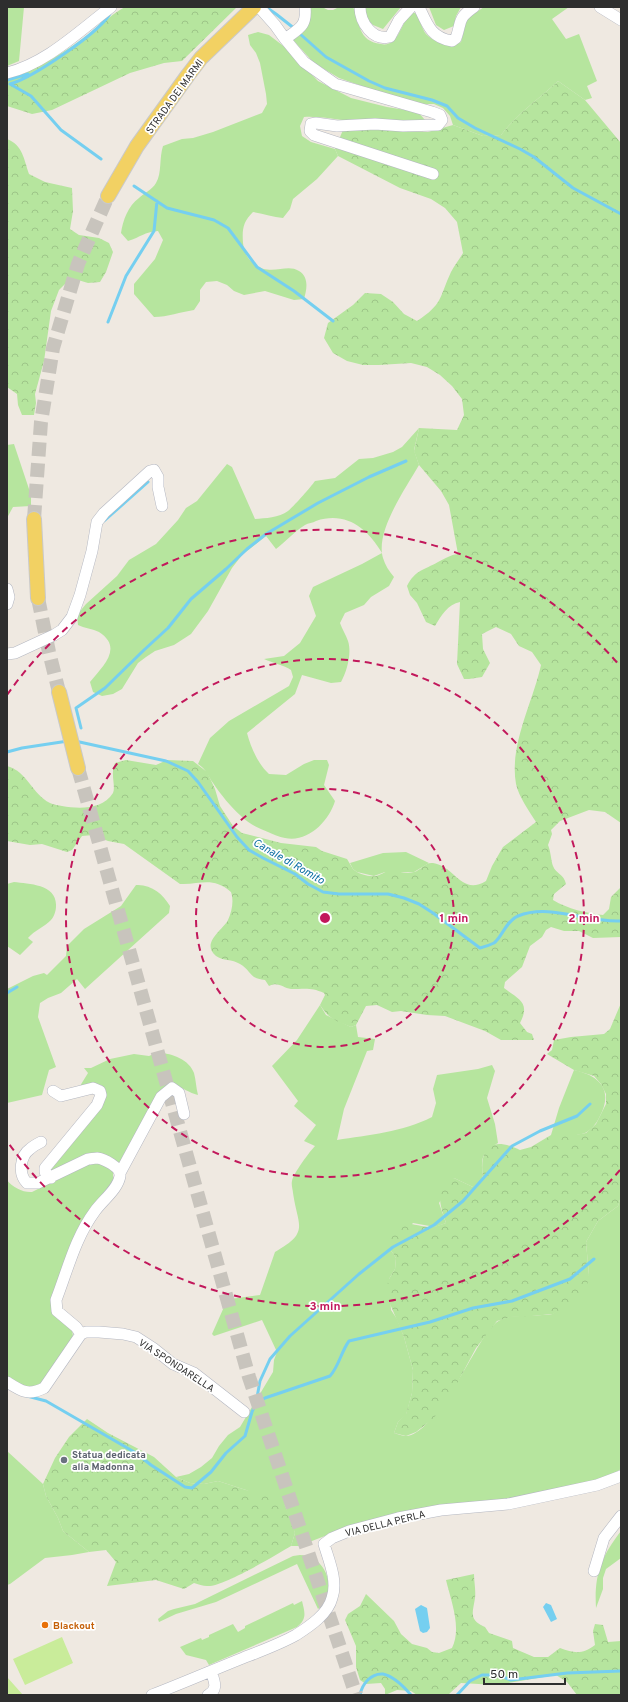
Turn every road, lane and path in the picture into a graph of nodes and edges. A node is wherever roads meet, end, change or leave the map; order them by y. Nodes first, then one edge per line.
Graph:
1 (111, 7) edge
2 (254, 7) edge
3 (259, 7) edge
4 (305, 7) edge
5 (360, 7) edge
6 (411, 7) edge
7 (419, 7) edge
8 (474, 7) edge
9 (600, 7) edge
10 (621, 20) edge
11 (289, 36) junction
12 (7, 73) edge
13 (433, 174) dead end
14 (108, 196) tunnel mouth
15 (162, 506) dead end
16 (34, 519) tunnel mouth
17 (7, 589) edge
18 (38, 598) tunnel mouth
19 (7, 604) edge
20 (7, 654) edge
21 (59, 692) tunnel mouth
22 (78, 768) tunnel mouth
23 (53, 1091) dead end
24 (184, 1114) dead end
25 (41, 1142) dead end
26 (120, 1173) junction
27 (51, 1178) junction
28 (81, 1334) junction
29 (7, 1382) edge
30 (244, 1412) dead end
31 (621, 1476) edge
32 (621, 1516) edge
33 (594, 1571) dead end
34 (211, 1671) junction
35 (152, 1695) edge
36 (208, 1695) edge

1 - 12 street
2 - 14 main road, STRADA DEI MARMI
3 - 11 street
4 - 11 street
5 - 6 street
7 - 8 street
9 - 10 street
11 - 13 street
15 - 20 street
16 - 18 main road
17 - 19 street
21 - 22 main road
23 - 27 street
24 - 26 street
25 - 27 street
26 - 27 street
26 - 28 street
28 - 29 street
28 - 30 street, VIA SPONDARELLA
31 - 34 street, VIA DELLA PERLA
32 - 33 street
34 - 35 street, VIA DELLA PERLA
34 - 36 street

